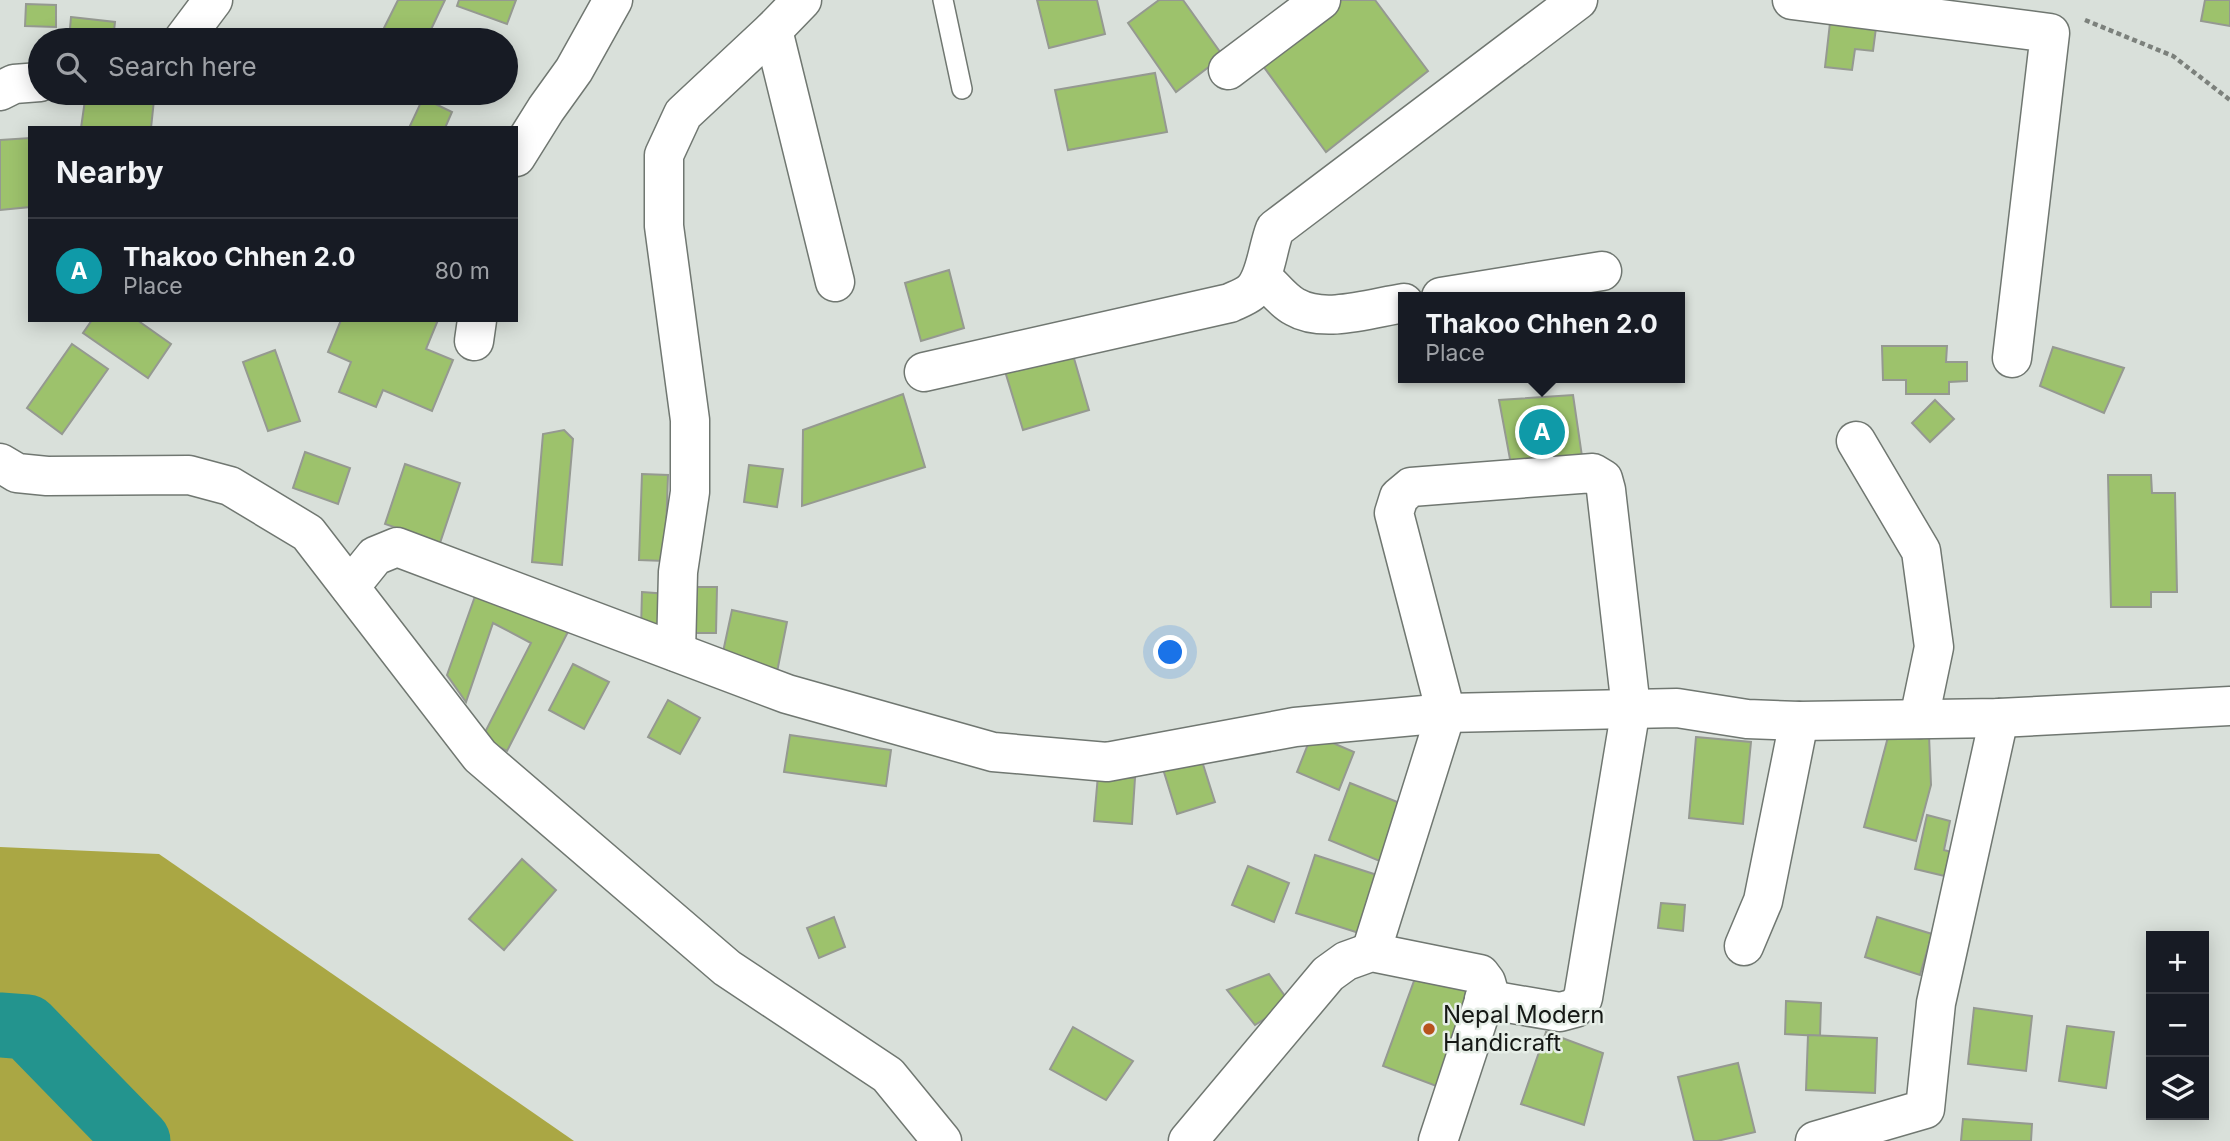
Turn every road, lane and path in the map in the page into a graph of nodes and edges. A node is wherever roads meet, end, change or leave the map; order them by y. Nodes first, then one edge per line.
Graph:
1 (213, 0) edge
2 (613, 0) edge
3 (802, 0) edge
4 (943, 0) edge
5 (1321, 0) edge
6 (1578, 0) edge
7 (1792, 0) edge
8 (2052, 14) edge
9 (192, 28) edge
10 (773, 30) junction
11 (1227, 70) dead end
12 (28, 83) edge
13 (962, 89) dead end
14 (0, 91) edge
15 (2230, 100) edge
16 (518, 154) edge
17 (1602, 271) dead end
18 (1263, 278) junction
19 (835, 282) dead end
20 (1472, 292) edge
21 (1398, 304) edge
22 (2011, 358) dead end
23 (924, 372) dead end
24 (1856, 441) dead end
25 (0, 463) edge
26 (350, 587) junction
27 (676, 652) junction
28 (2230, 706) edge
29 (1631, 708) junction
30 (1446, 713) junction
31 (1999, 718) junction
32 (1919, 719) junction
33 (1799, 721) junction
34 (1744, 946) dead end
35 (1371, 952) junction
36 (1484, 999) junction
37 (1924, 1125) edge
38 (942, 1141) edge
39 (1188, 1141) edge
40 (1438, 1141) edge
41 (1815, 1141) edge

1 - 9 street
2 - 16 street
3 - 10 street
4 - 13 lane
5 - 11 street
6 - 18 street
7 - 8 street
8 - 15 path
8 - 22 street
10 - 19 street
10 - 27 street
12 - 14 street
17 - 20 street
18 - 21 street
18 - 23 street
24 - 32 street
25 - 26 street
26 - 27 street
26 - 38 street
27 - 30 street
28 - 31 street
29 - 30 street
29 - 30 street
29 - 33 street
29 - 36 street
30 - 35 street
31 - 32 street
31 - 37 street
32 - 33 street
33 - 34 street
35 - 36 street
35 - 39 street
36 - 40 street
37 - 41 street

